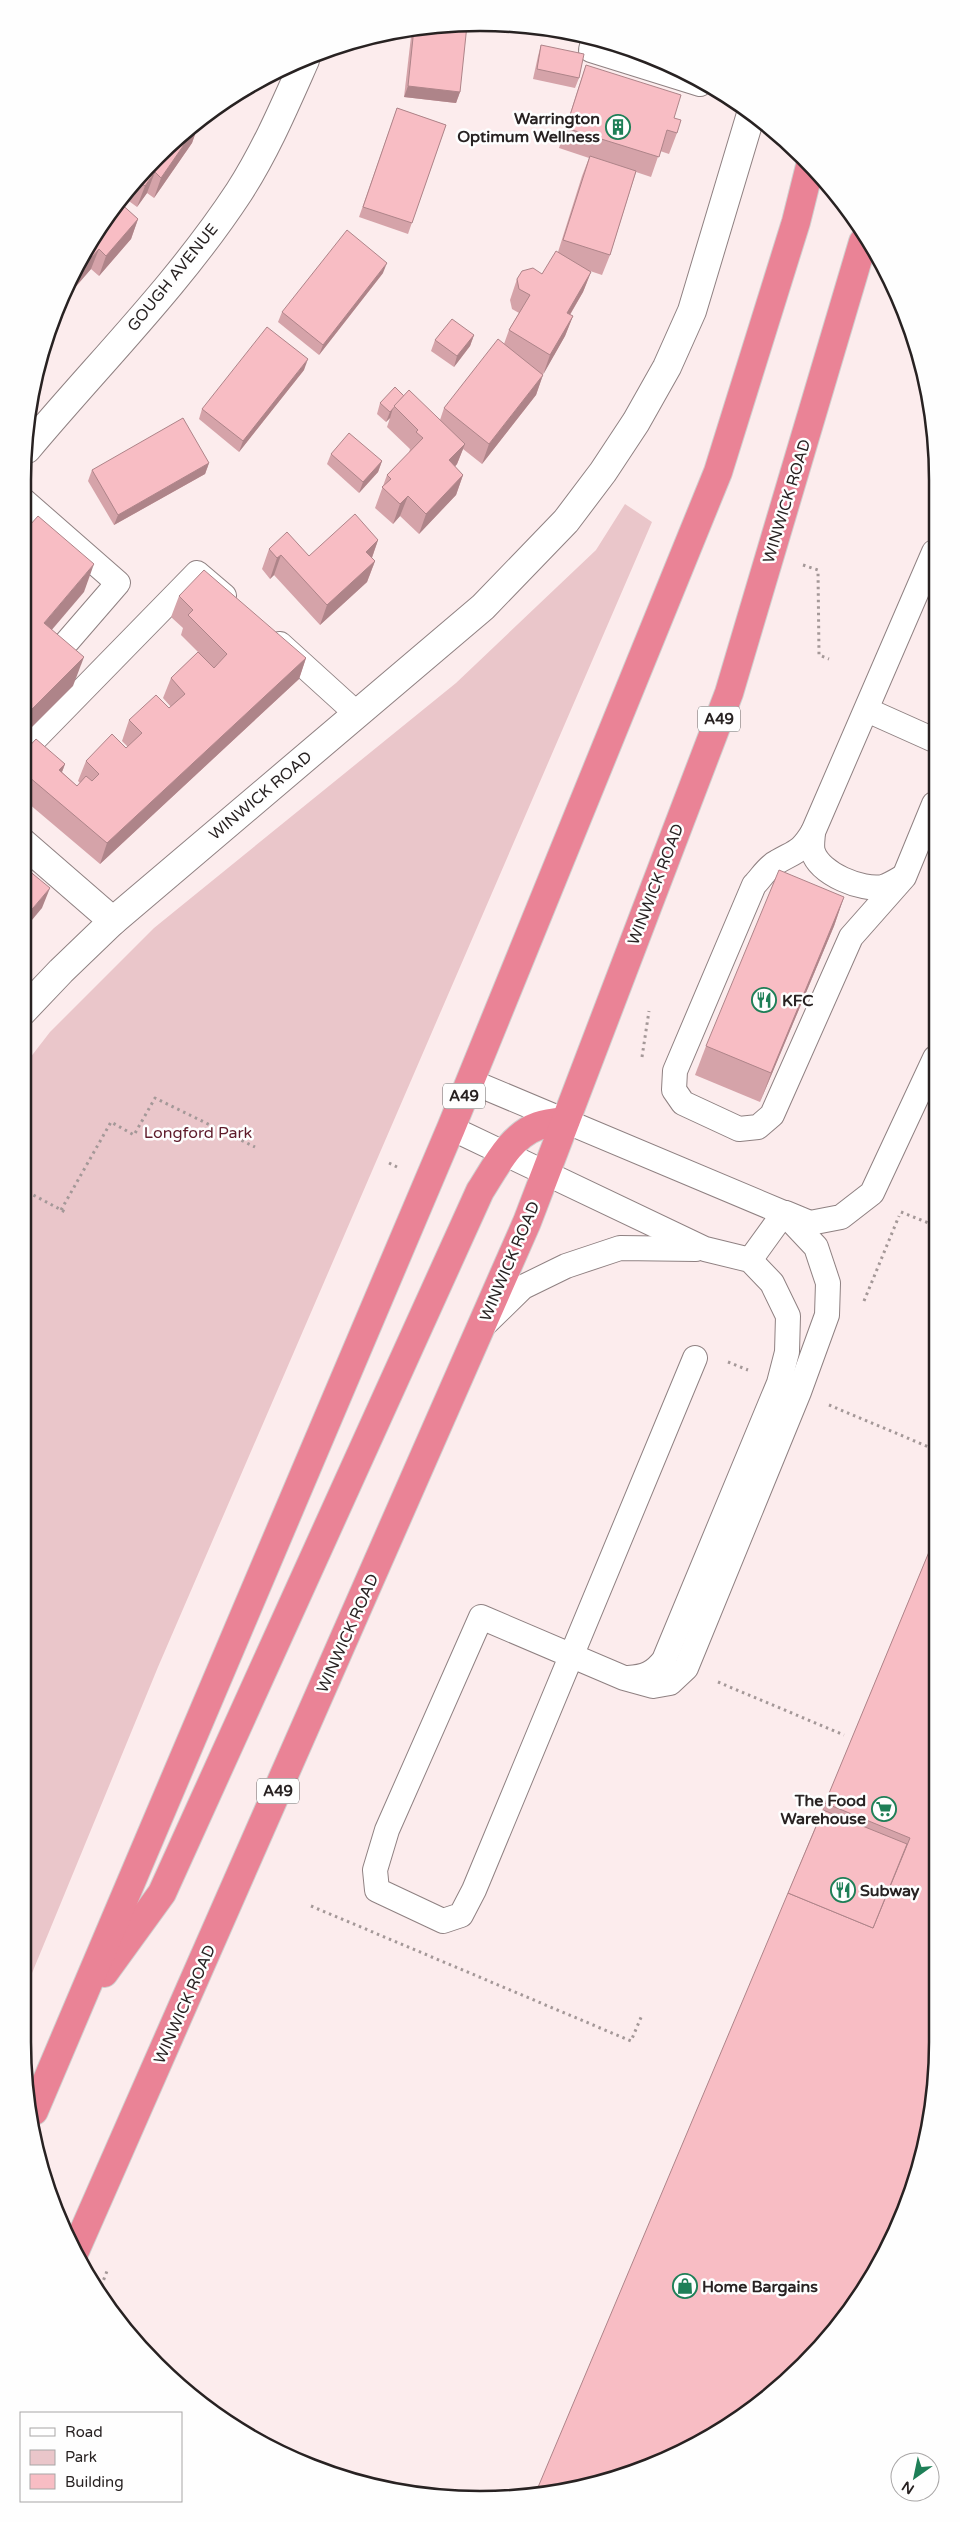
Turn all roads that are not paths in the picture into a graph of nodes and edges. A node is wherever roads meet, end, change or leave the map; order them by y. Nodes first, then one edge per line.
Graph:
1 (592, 46) edge
2 (300, 69) edge
3 (673, 76) edge
4 (749, 121) edge
5 (808, 174) edge
6 (862, 245) edge
7 (33, 442) edge
8 (31, 507) edge
9 (929, 564) edge
10 (240, 610) edge
11 (262, 628) edge
12 (60, 650) edge
13 (867, 710) junction
14 (356, 713) junction
15 (929, 738) edge
16 (31, 743) edge
17 (929, 816) edge
18 (813, 832) junction
19 (31, 850) edge
20 (904, 877) junction
21 (113, 921) junction
22 (31, 1003) edge
23 (929, 1071) edge
24 (470, 1081) junction
25 (565, 1121) junction
26 (451, 1128) junction
27 (504, 1152) junction
28 (545, 1173) junction
29 (784, 1213) junction
30 (705, 1249) junction
31 (750, 1260) junction
32 (480, 1330) junction
33 (695, 1358) dead end
34 (571, 1655) junction
35 (624, 1678) junction
36 (76, 2010) junction
37 (36, 2106) edge
38 (79, 2242) edge

1 - 3 lane
2 - 7 street, GOUGH AVENUE
4 - 14 street, WINWICK ROAD
5 - 24 highway, A49
6 - 25 highway, WINWICK ROAD / A49
8 - 12 lane
9 - 13 lane
10 - 16 lane
11 - 14 lane
13 - 15 lane
13 - 18 lane
14 - 21 street, WINWICK ROAD
17 - 20 lane
18 - 20 lane
18 - 20 lane
19 - 21 street
21 - 22 street, WINWICK ROAD
23 - 29 lane
24 - 25 lane
24 - 26 highway, A49
25 - 27 highway
25 - 28 highway, WINWICK ROAD / A49
25 - 29 lane
26 - 27 lane
26 - 36 highway, A49
27 - 28 lane
27 - 36 highway
28 - 30 lane
28 - 32 highway, WINWICK ROAD / A49
29 - 31 lane
29 - 35 lane
30 - 31 lane
30 - 32 lane
31 - 35 lane
32 - 38 highway, WINWICK ROAD / A49
33 - 34 lane
34 - 34 lane
34 - 35 lane
36 - 37 highway, A49

